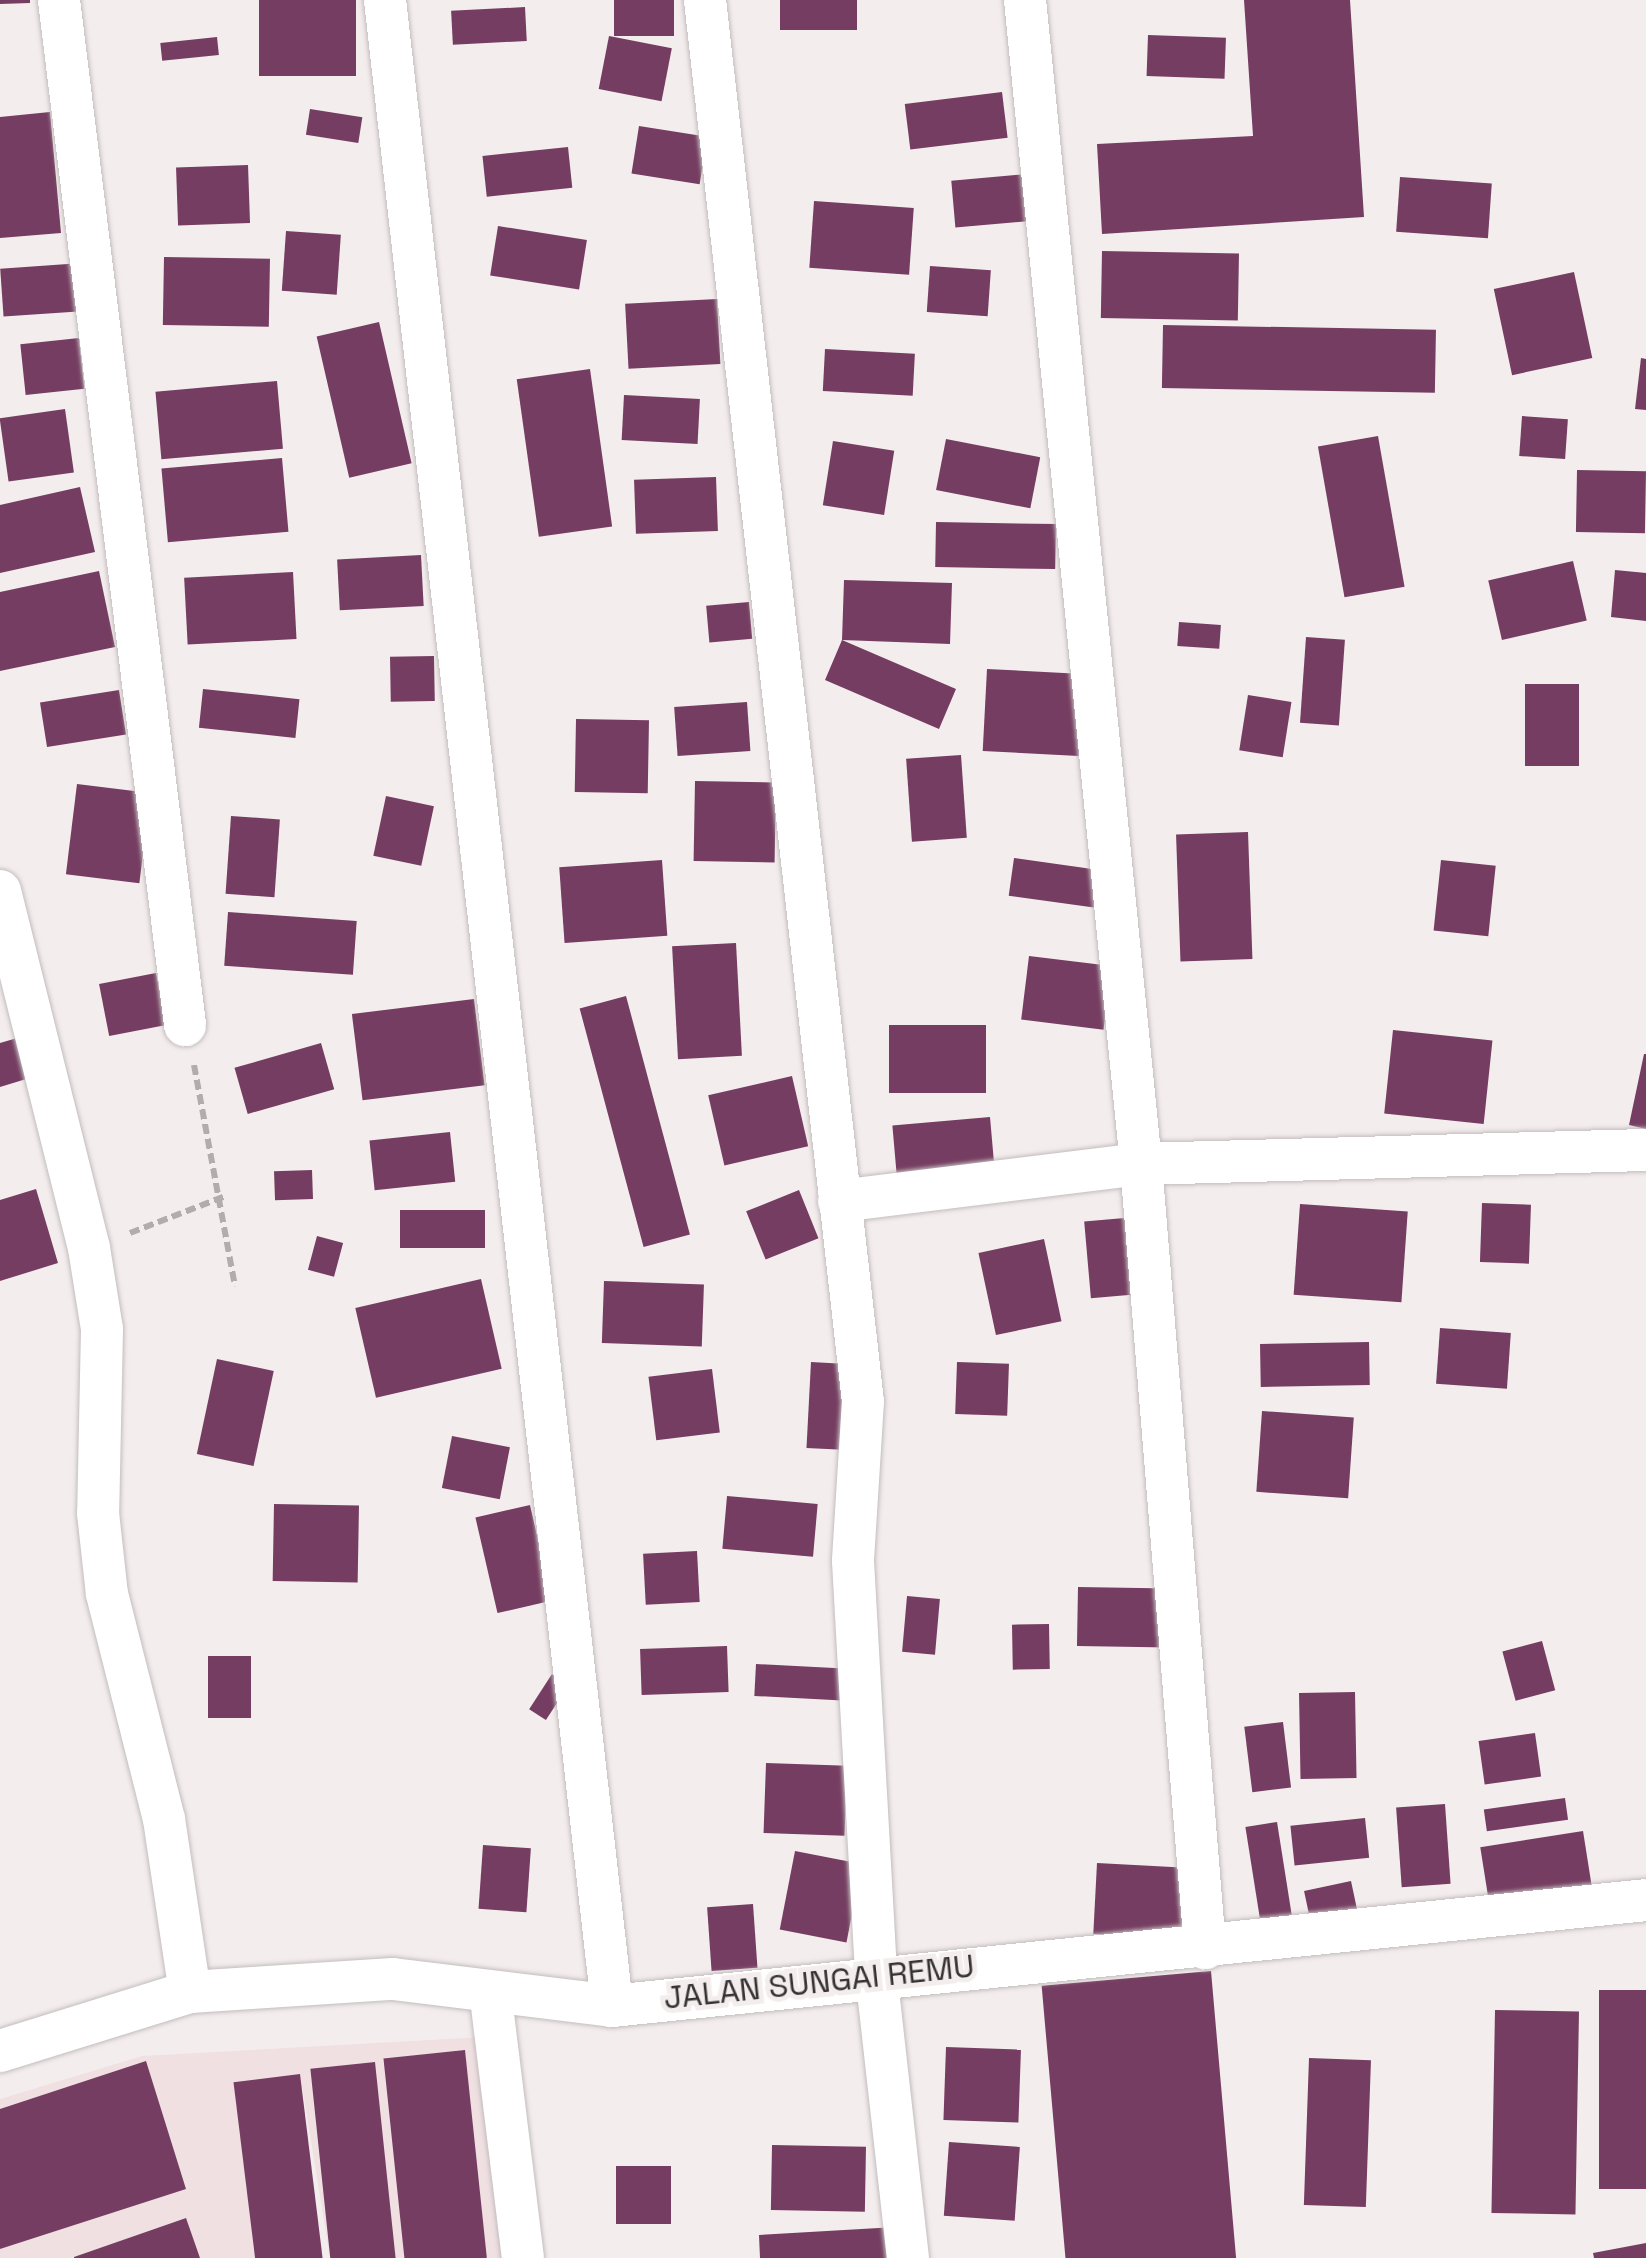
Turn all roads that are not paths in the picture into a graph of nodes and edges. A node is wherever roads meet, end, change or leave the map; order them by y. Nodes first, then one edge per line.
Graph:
1 (59, 0) edge
2 (386, 0) edge
3 (705, 0) edge
4 (1025, 0) edge
5 (0, 891) edge
6 (185, 1025) road end
7 (1646, 1150) edge
8 (1141, 1164) junction
9 (839, 1202) junction
10 (1646, 1900) edge
11 (1205, 1948) junction
12 (876, 1973) junction
13 (190, 1992) junction
14 (492, 1998) junction
15 (612, 2006) junction
16 (0, 2052) edge
17 (523, 2258) edge
18 (908, 2258) edge

1 - 6 street
2 - 15 street
3 - 9 street
4 - 8 street
5 - 13 street
7 - 8 street
8 - 9 street
8 - 11 street
9 - 12 street
10 - 11 street, JALAN SUNGAI REMU
11 - 12 street, JALAN SUNGAI REMU
12 - 15 street, JALAN SUNGAI REMU
12 - 18 street
13 - 14 street, JALAN SUNGAI REMU
13 - 16 street, JALAN SUNGAI REMU
14 - 15 street, JALAN SUNGAI REMU
14 - 17 street

